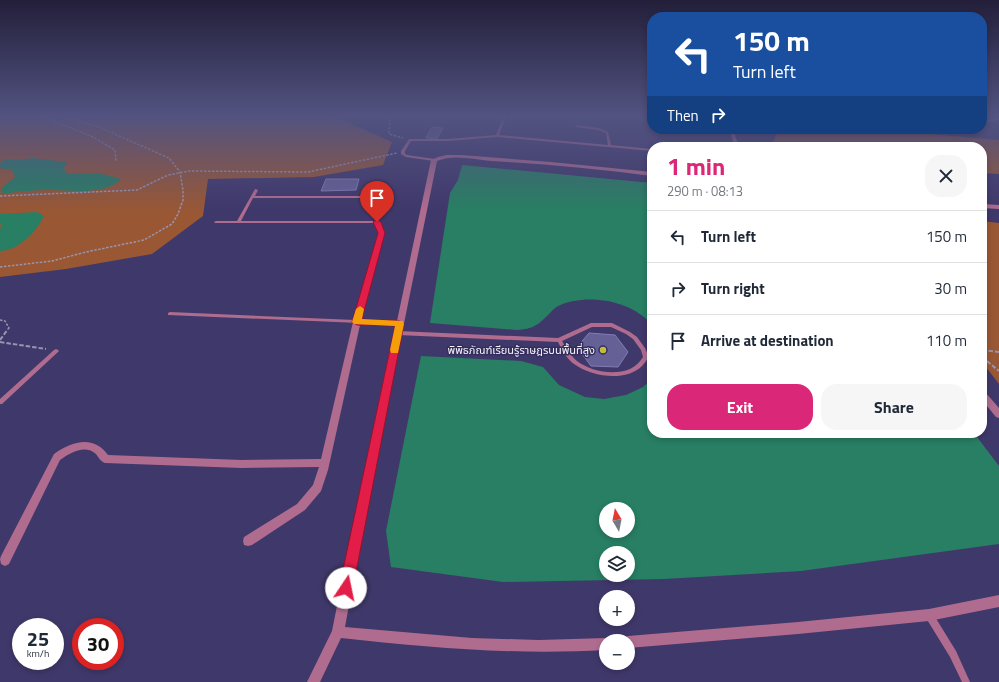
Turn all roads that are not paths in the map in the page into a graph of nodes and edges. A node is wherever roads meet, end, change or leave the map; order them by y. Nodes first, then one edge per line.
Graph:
1 (407, 147) edge
2 (619, 147) edge
3 (647, 150) edge
4 (434, 160) junction
5 (647, 173) edge
6 (256, 190) dead end
7 (252, 197) junction
8 (364, 197) dead end
9 (987, 206) edge
10 (999, 207) edge
11 (216, 222) dead end
12 (238, 222) junction
13 (170, 314) dead end
14 (357, 322) junction
15 (399, 328) junction
16 (559, 340) junction
17 (56, 351) road end
18 (987, 400) edge
19 (0, 402) edge
20 (999, 414) edge
21 (324, 463) junction
22 (248, 541) dead end
23 (5, 560) dead end
24 (999, 601) edge
25 (929, 615) junction
26 (338, 632) junction
27 (635, 641) edge
28 (599, 645) edge
29 (313, 682) edge
30 (966, 682) edge

1 - 4 lane
2 - 3 lane
4 - 5 street
4 - 15 street
6 - 7 lane
7 - 8 lane
7 - 12 lane
9 - 10 street
11 - 12 lane
12 - 14 lane
13 - 14 lane
14 - 15 street
14 - 21 street
15 - 16 lane
15 - 26 street
16 - 16 lane
17 - 19 lane
18 - 20 street
21 - 22 street
21 - 23 street
24 - 25 street
25 - 27 street
25 - 30 lane
26 - 28 street
26 - 29 street

